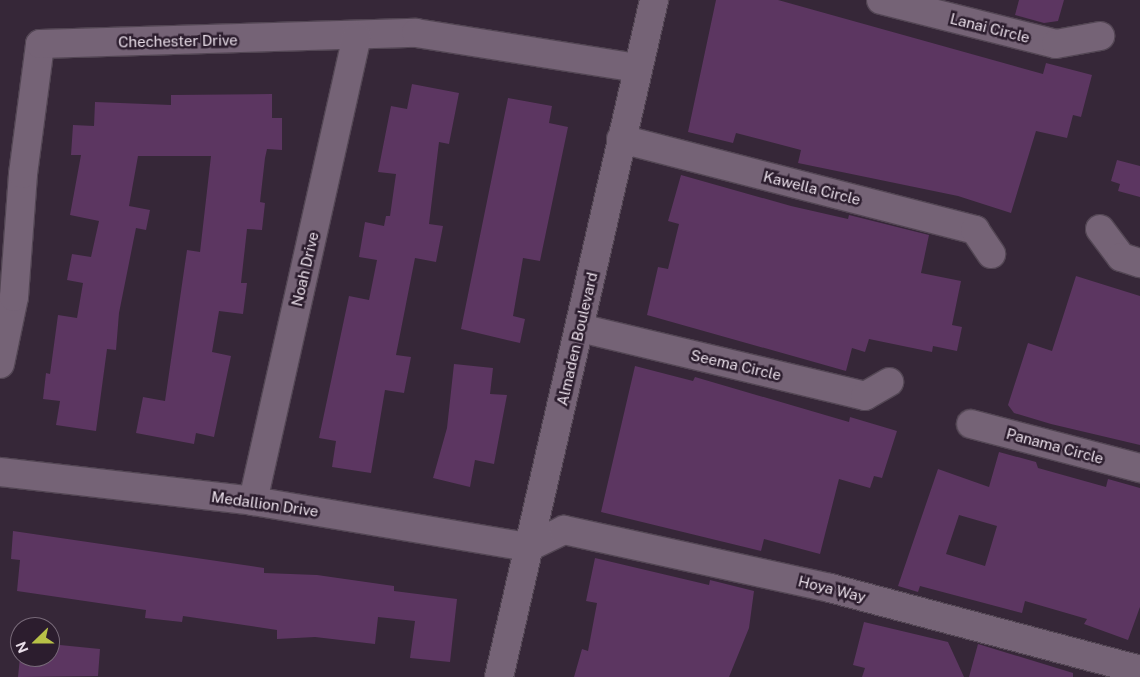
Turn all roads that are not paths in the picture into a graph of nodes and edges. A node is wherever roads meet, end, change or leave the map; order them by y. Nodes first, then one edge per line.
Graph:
1 (654, 0) edge
2 (881, 0) edge
3 (1100, 36) dead end
4 (357, 37) junction
5 (637, 68) junction
6 (622, 139) junction
7 (1100, 229) dead end
8 (991, 254) dead end
9 (1140, 263) edge
10 (580, 328) junction
11 (0, 364) edge
12 (889, 382) dead end
13 (970, 424) dead end
14 (1140, 468) edge
15 (0, 472) edge
16 (253, 501) junction
17 (528, 547) junction
18 (1135, 670) edge
19 (499, 677) edge

1 - 5 street, Almaden Boulevard
2 - 3 street, Lanai Circle
4 - 5 street, Chechester Drive
4 - 11 street, Chechester Drive
4 - 16 street, Noah Drive
5 - 6 street, Almaden Boulevard
6 - 8 street, Kawella Circle
6 - 10 street, Almaden Boulevard
7 - 9 street
10 - 12 street, Seema Circle
10 - 17 street, Almaden Boulevard
13 - 14 street, Panama Circle
15 - 16 street, Medallion Drive
16 - 17 street, Medallion Drive
17 - 18 street, Hoya Way
17 - 19 street, Almaden Boulevard

